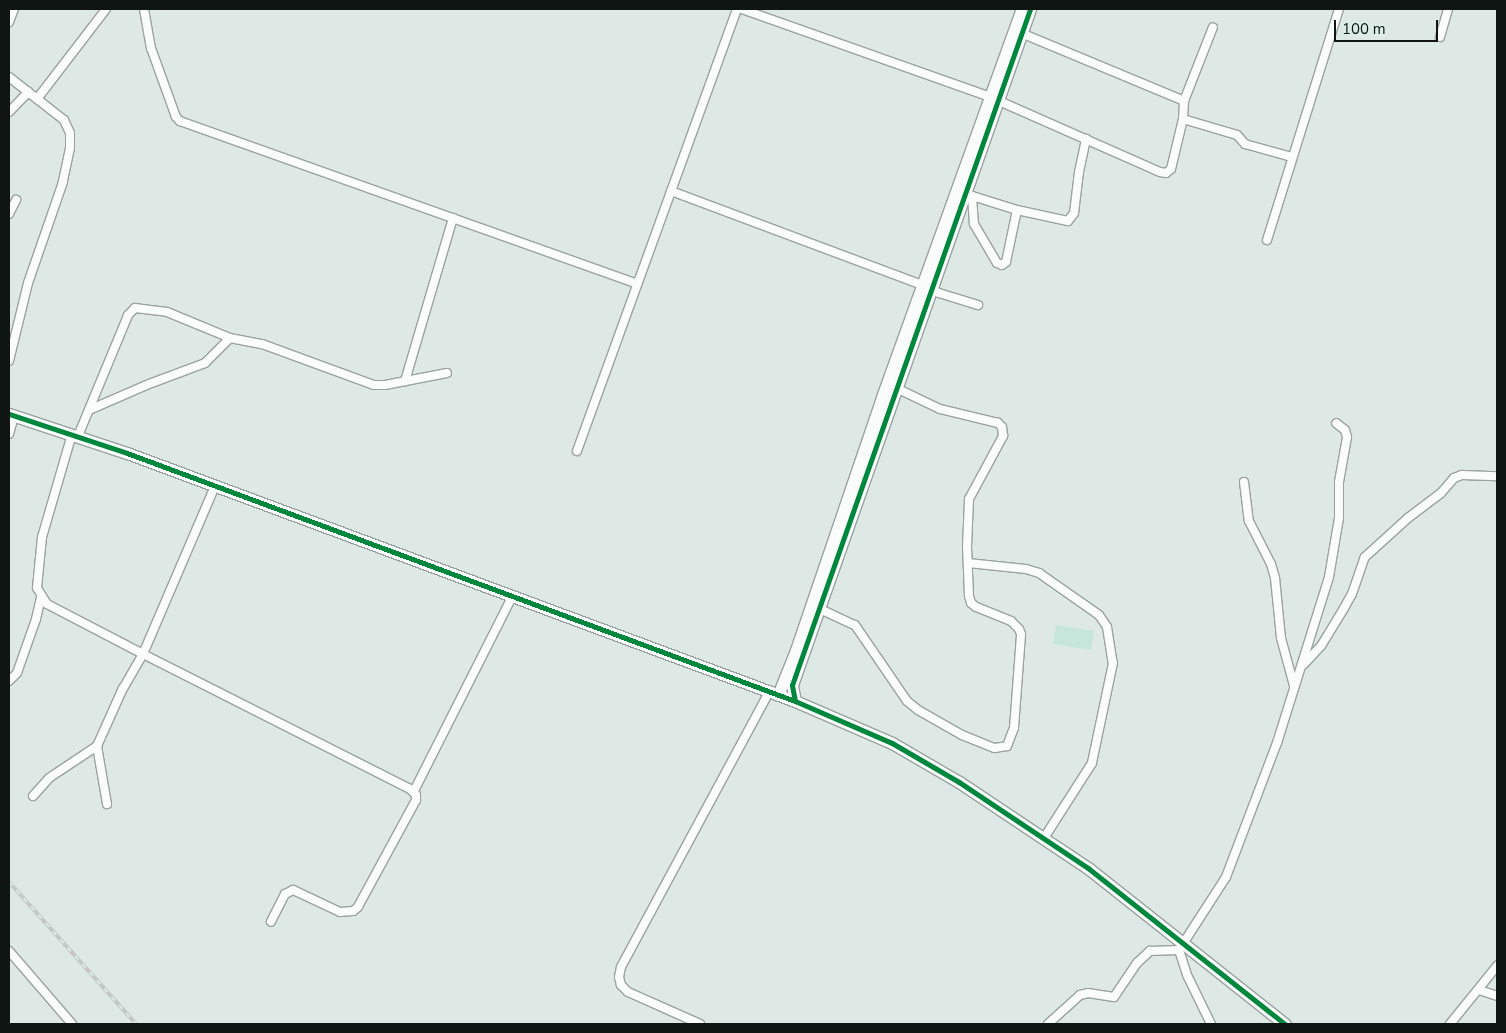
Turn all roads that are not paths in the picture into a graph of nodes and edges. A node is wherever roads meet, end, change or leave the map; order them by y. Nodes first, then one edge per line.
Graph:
1 (14, 9) edge
2 (106, 9) edge
3 (144, 9) edge
4 (737, 9) edge
5 (742, 9) edge
6 (1022, 9) edge
7 (1030, 9) edge
8 (1339, 9) edge
9 (1448, 9) edge
10 (9, 22) edge
11 (1213, 26) dead end
12 (1021, 33) junction
13 (1440, 37) dead end
14 (9, 77) edge
15 (28, 92) junction
16 (37, 99) junction
17 (993, 100) junction
18 (1184, 101) junction
19 (9, 112) edge
20 (1183, 119) junction
21 (1086, 139) junction
22 (1292, 157) junction
23 (671, 191) junction
24 (969, 195) junction
25 (16, 200) dead end
26 (1017, 210) junction
27 (9, 214) edge
28 (453, 218) junction
29 (1266, 240) dead end
30 (637, 284) junction
31 (927, 287) junction
32 (978, 305) dead end
33 (230, 338) junction
34 (9, 361) edge
35 (447, 372) dead end
36 (405, 381) junction
37 (896, 388) junction
38 (89, 410) junction
39 (11, 415) edge
40 (1336, 423) dead end
41 (9, 434) edge
42 (75, 435) junction
43 (577, 450) dead end
44 (1497, 476) edge
45 (1244, 482) dead end
46 (215, 486) junction
47 (968, 563) junction
48 (41, 597) junction
49 (512, 597) junction
50 (820, 609) junction
51 (143, 654) junction
52 (1304, 664) junction
53 (9, 681) edge
54 (1294, 686) junction
55 (773, 694) junction
56 (795, 701) junction
57 (98, 746) junction
58 (414, 791) junction
59 (33, 796) dead end
60 (106, 804) dead end
61 (1044, 838) junction
62 (271, 922) dead end
63 (1181, 947) junction
64 (9, 951) edge
65 (1497, 966) edge
66 (1478, 990) junction
67 (1497, 996) edge
68 (72, 1024) edge
69 (700, 1024) edge
70 (1048, 1024) edge
71 (1211, 1024) edge
72 (1285, 1024) edge
73 (1450, 1024) edge

1 - 10 street
2 - 16 street
3 - 28 street
4 - 23 street
5 - 17 street
6 - 17 street
7 - 12 street
8 - 22 street
9 - 13 street
11 - 18 street
12 - 17 street
12 - 18 street
14 - 15 street
15 - 16 street
15 - 19 street
16 - 34 street
17 - 21 street
17 - 24 street
17 - 31 street
18 - 20 street
20 - 21 street
20 - 22 street
21 - 26 street
22 - 29 street
23 - 30 street
23 - 31 street
24 - 26 street
24 - 26 street
24 - 31 street
25 - 27 street
28 - 30 street
28 - 36 street
30 - 43 street
31 - 32 street
31 - 37 street
31 - 55 street
33 - 36 street
33 - 38 street
33 - 38 street
35 - 36 street
37 - 47 street
37 - 50 street
38 - 42 street
39 - 41 street
39 - 42 street
40 - 52 street
42 - 46 street
42 - 48 street
44 - 52 street
45 - 54 street
46 - 49 street
46 - 51 street
47 - 50 street
47 - 61 street
48 - 51 street
48 - 53 street
49 - 55 street
49 - 58 street
50 - 56 street
51 - 57 street
51 - 58 street
52 - 54 street
54 - 63 street
55 - 56 street
55 - 69 street
56 - 61 street
57 - 59 street
57 - 60 street
58 - 62 street
61 - 63 street
63 - 70 street
63 - 71 street
63 - 72 street
64 - 68 street
65 - 66 street
66 - 67 street
66 - 73 street

